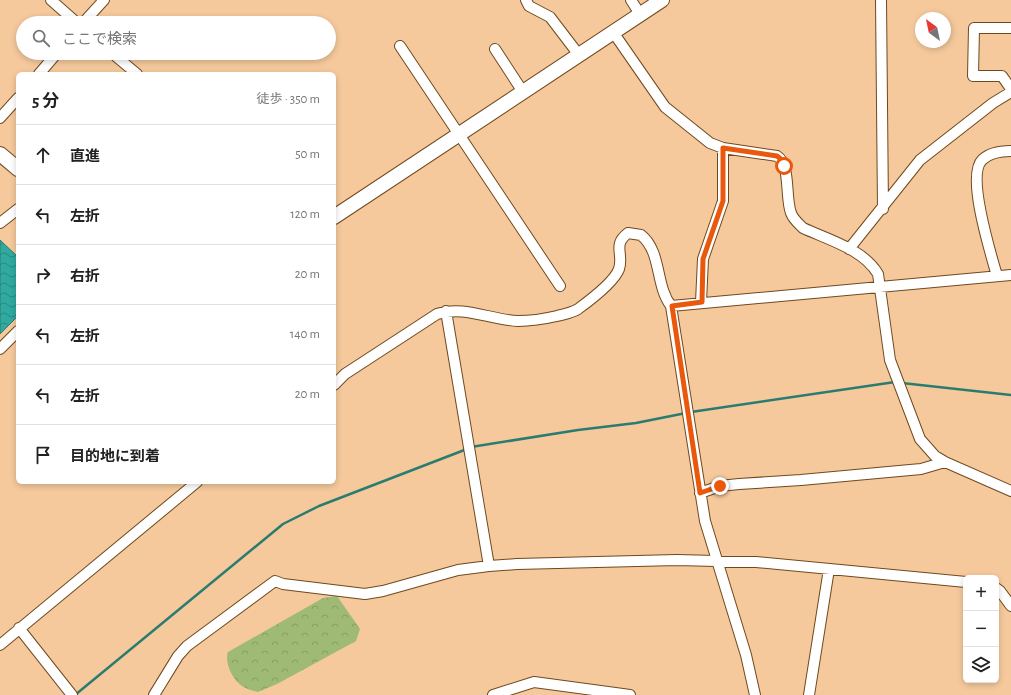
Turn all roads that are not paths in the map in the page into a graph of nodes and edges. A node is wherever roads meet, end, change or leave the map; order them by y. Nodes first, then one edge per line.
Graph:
1 (52, 0) edge
2 (104, 0) edge
3 (526, 0) edge
4 (632, 0) edge
5 (662, 0) edge
6 (881, 0) edge
7 (640, 14) junction
8 (69, 16) edge
9 (89, 16) edge
10 (1011, 28) edge
11 (613, 32) junction
12 (400, 46) dead end
13 (495, 49) dead end
14 (579, 55) junction
15 (51, 60) edge
16 (120, 60) edge
17 (41, 72) edge
18 (135, 72) edge
19 (1011, 89) edge
20 (523, 92) junction
21 (1011, 92) edge
22 (16, 100) edge
23 (0, 118) edge
24 (458, 134) junction
25 (723, 148) junction
26 (1011, 151) edge
27 (0, 154) edge
28 (16, 167) edge
29 (883, 209) junction
30 (16, 211) edge
31 (336, 216) edge
32 (0, 223) edge
33 (849, 249) junction
34 (1011, 275) edge
35 (997, 276) junction
36 (560, 286) dead end
37 (881, 287) junction
38 (702, 302) junction
39 (672, 306) junction
40 (446, 311) junction
41 (16, 333) edge
42 (0, 349) edge
43 (336, 383) edge
44 (945, 462) junction
45 (195, 484) edge
46 (1011, 491) edge
47 (700, 493) junction
48 (718, 561) junction
49 (489, 566) junction
50 (829, 569) junction
51 (963, 582) edge
52 (999, 590) edge
53 (1011, 606) edge
54 (19, 628) junction
55 (0, 645) edge
56 (563, 690) edge
57 (71, 694) edge
58 (154, 695) edge
59 (493, 695) edge
60 (630, 695) edge
61 (755, 695) edge
62 (809, 695) edge

1 - 8 street
2 - 9 street
3 - 14 street
4 - 7 street
5 - 7 street
6 - 29 street
7 - 11 street
10 - 19 street
11 - 14 street
11 - 25 street
12 - 24 street
13 - 20 street
14 - 20 street
15 - 17 street
16 - 18 street
20 - 24 street
21 - 29 street
22 - 23 street
24 - 31 street
24 - 36 street
25 - 33 street
25 - 38 street
26 - 35 street
27 - 28 street
29 - 33 street
30 - 32 street
33 - 37 street
34 - 35 street
35 - 37 street
37 - 38 street
37 - 44 street
38 - 39 street
39 - 40 street
39 - 47 street
40 - 43 street
40 - 49 street
41 - 42 street
44 - 46 street
44 - 47 street
45 - 54 street
47 - 48 street
48 - 49 street
48 - 50 street
48 - 61 street
49 - 58 street
50 - 51 street
50 - 62 street
52 - 53 street
54 - 55 street
54 - 57 street
56 - 59 street
56 - 60 street

